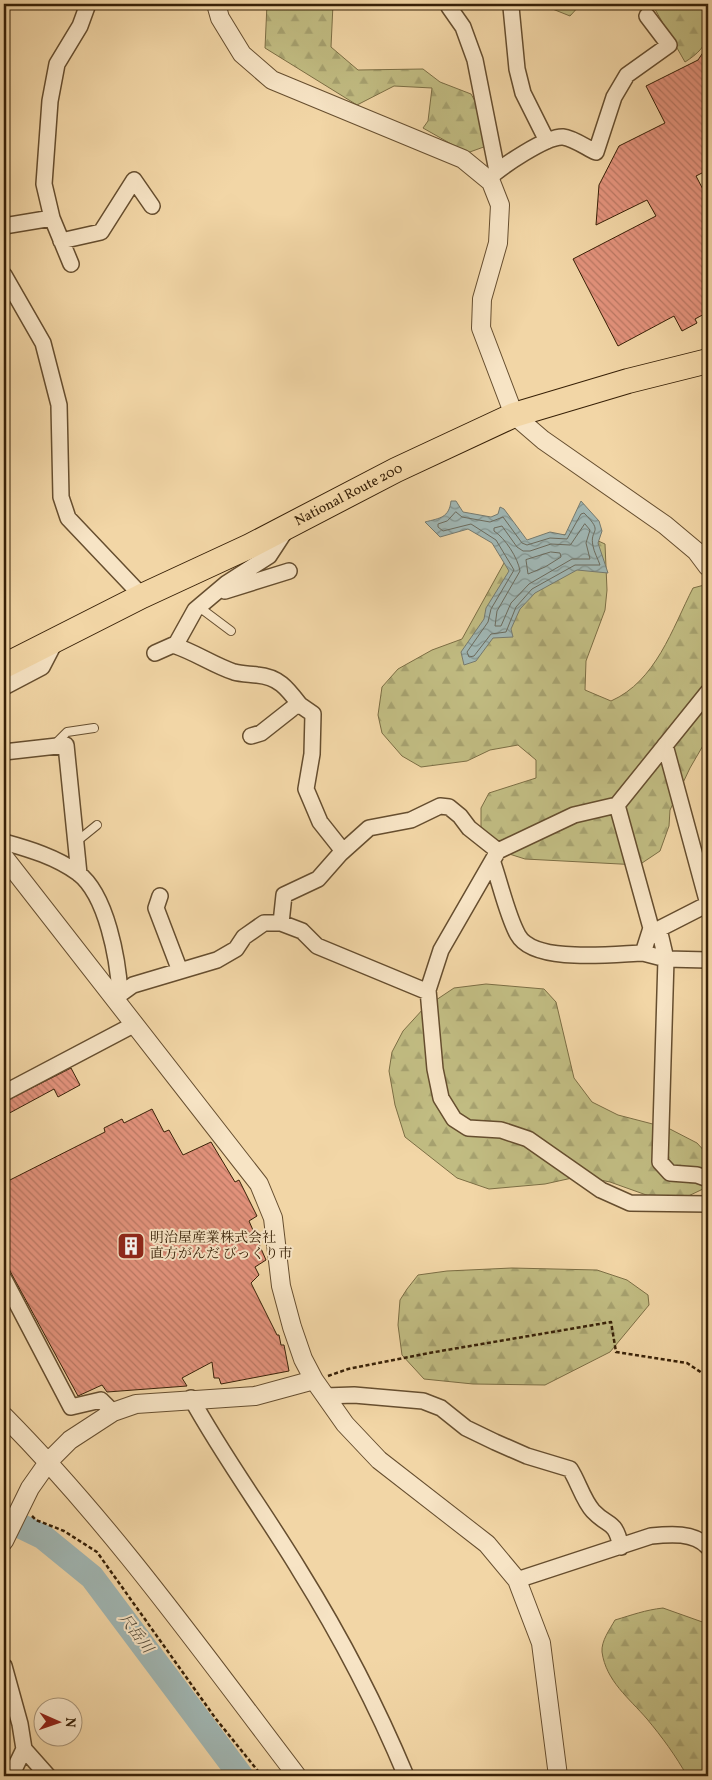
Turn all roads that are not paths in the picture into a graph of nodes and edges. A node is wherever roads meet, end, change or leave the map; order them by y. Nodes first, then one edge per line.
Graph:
1 (88, 4) edge
2 (216, 4) edge
3 (449, 7) dead end
4 (511, 7) dead end
5 (648, 16) dead end
6 (547, 142) junction
7 (492, 175) junction
8 (152, 206) dead end
9 (52, 218) junction
10 (4, 226) edge
11 (61, 241) junction
12 (71, 264) dead end
13 (4, 275) edge
14 (708, 361) edge
15 (514, 414) junction
16 (288, 526) junction
17 (708, 567) edge
18 (289, 571) dead end
19 (214, 595) junction
20 (142, 596) junction
21 (199, 607) junction
22 (231, 631) dead end
23 (56, 639) junction
24 (175, 646) junction
25 (155, 653) dead end
26 (4, 666) edge
27 (4, 687) edge
28 (708, 692) edge
29 (300, 705) junction
30 (94, 728) dead end
31 (251, 736) dead end
32 (52, 746) junction
33 (665, 746) junction
34 (4, 752) edge
35 (616, 805) junction
36 (97, 825) dead end
37 (4, 842) edge
38 (76, 842) junction
39 (343, 851) junction
40 (4, 857) edge
41 (495, 857) junction
42 (80, 874) junction
43 (160, 896) dead end
44 (708, 904) edge
45 (280, 923) junction
46 (655, 929) junction
47 (642, 953) junction
48 (666, 959) junction
49 (708, 960) edge
50 (180, 971) junction
51 (428, 992) junction
52 (118, 996) junction
53 (135, 1024) junction
54 (4, 1093) edge
55 (708, 1179) edge
56 (708, 1204) edge
57 (4, 1279) edge
58 (314, 1380) junction
59 (325, 1396) junction
60 (191, 1398) junction
61 (113, 1412) junction
62 (4, 1416) edge
63 (49, 1461) junction
64 (4, 1541) edge
65 (621, 1546) junction
66 (708, 1547) edge
67 (517, 1580) junction
68 (4, 1666) edge
69 (24, 1749) junction
70 (11, 1776) edge
71 (48, 1776) edge
72 (297, 1776) edge
73 (406, 1776) edge
74 (558, 1776) edge

1 - 9 street
2 - 7 street
3 - 7 street
4 - 6 street
5 - 6 street
6 - 7 street
7 - 15 street
8 - 11 street
9 - 10 street
9 - 11 street
11 - 12 street
13 - 20 street
14 - 15 highway, National Route 200
15 - 16 highway, National Route 200
15 - 17 street
16 - 19 street
16 - 20 highway, National Route 200
18 - 19 street
19 - 21 street
20 - 23 highway, National Route 200
21 - 22 lane
21 - 24 street
23 - 26 highway, National Route 200
23 - 27 street
24 - 25 street
24 - 29 street
28 - 33 street
29 - 31 street
29 - 39 street
30 - 32 lane
32 - 34 street
32 - 38 street
33 - 35 street
33 - 44 street
35 - 41 street
35 - 46 street
36 - 38 lane
37 - 42 street
38 - 42 street
39 - 41 street
39 - 45 street
40 - 52 street
41 - 47 street
41 - 51 street
42 - 52 street
43 - 50 street
44 - 46 street
45 - 50 street
45 - 51 street
46 - 47 street
46 - 48 street
47 - 48 street
48 - 49 street
48 - 55 street
50 - 52 street
51 - 56 street
52 - 53 street
53 - 54 street
53 - 58 street
57 - 61 street
58 - 59 street
58 - 60 street
59 - 65 street
59 - 67 street
60 - 61 street
60 - 73 street
61 - 63 street
62 - 63 street
63 - 64 street
63 - 72 street
65 - 66 street
65 - 67 street
67 - 74 street
68 - 69 street
69 - 70 street
69 - 71 street

